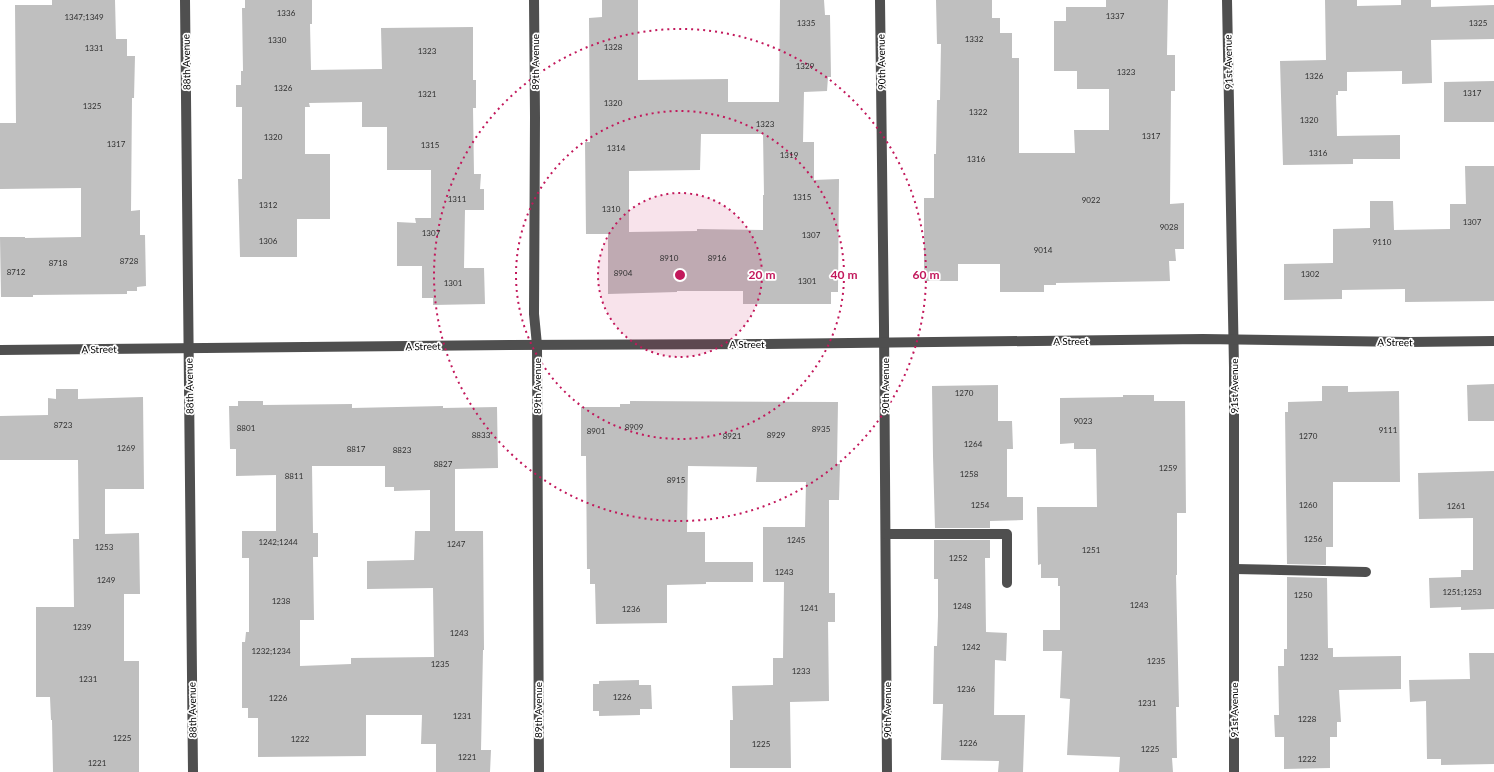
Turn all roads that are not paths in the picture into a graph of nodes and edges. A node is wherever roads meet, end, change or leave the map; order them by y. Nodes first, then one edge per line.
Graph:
1 (185, 0) edge
2 (534, 0) edge
3 (880, 0) edge
4 (1227, 0) edge
5 (1234, 338) junction
6 (1494, 341) edge
7 (884, 342) junction
8 (537, 345) junction
9 (189, 348) junction
10 (0, 350) edge
11 (886, 534) junction
12 (1235, 569) junction
13 (1366, 572) dead end
14 (1007, 583) dead end
15 (193, 772) edge
16 (538, 772) edge
17 (887, 772) edge
18 (1234, 772) edge

1 - 9 street, 88th Avenue
2 - 8 street, 89th Avenue
3 - 7 street, 90th Avenue
4 - 5 street, 91st Avenue
5 - 6 street, A Street
5 - 7 street, A Street
5 - 12 street, 91st Avenue
7 - 8 street, A Street
7 - 11 street, 90th Avenue
8 - 9 street, A Street
8 - 16 street, 89th Avenue
9 - 10 street, A Street
9 - 15 street, 88th Avenue
11 - 14 street
11 - 17 street, 90th Avenue
12 - 13 street
12 - 18 street, 91st Avenue

